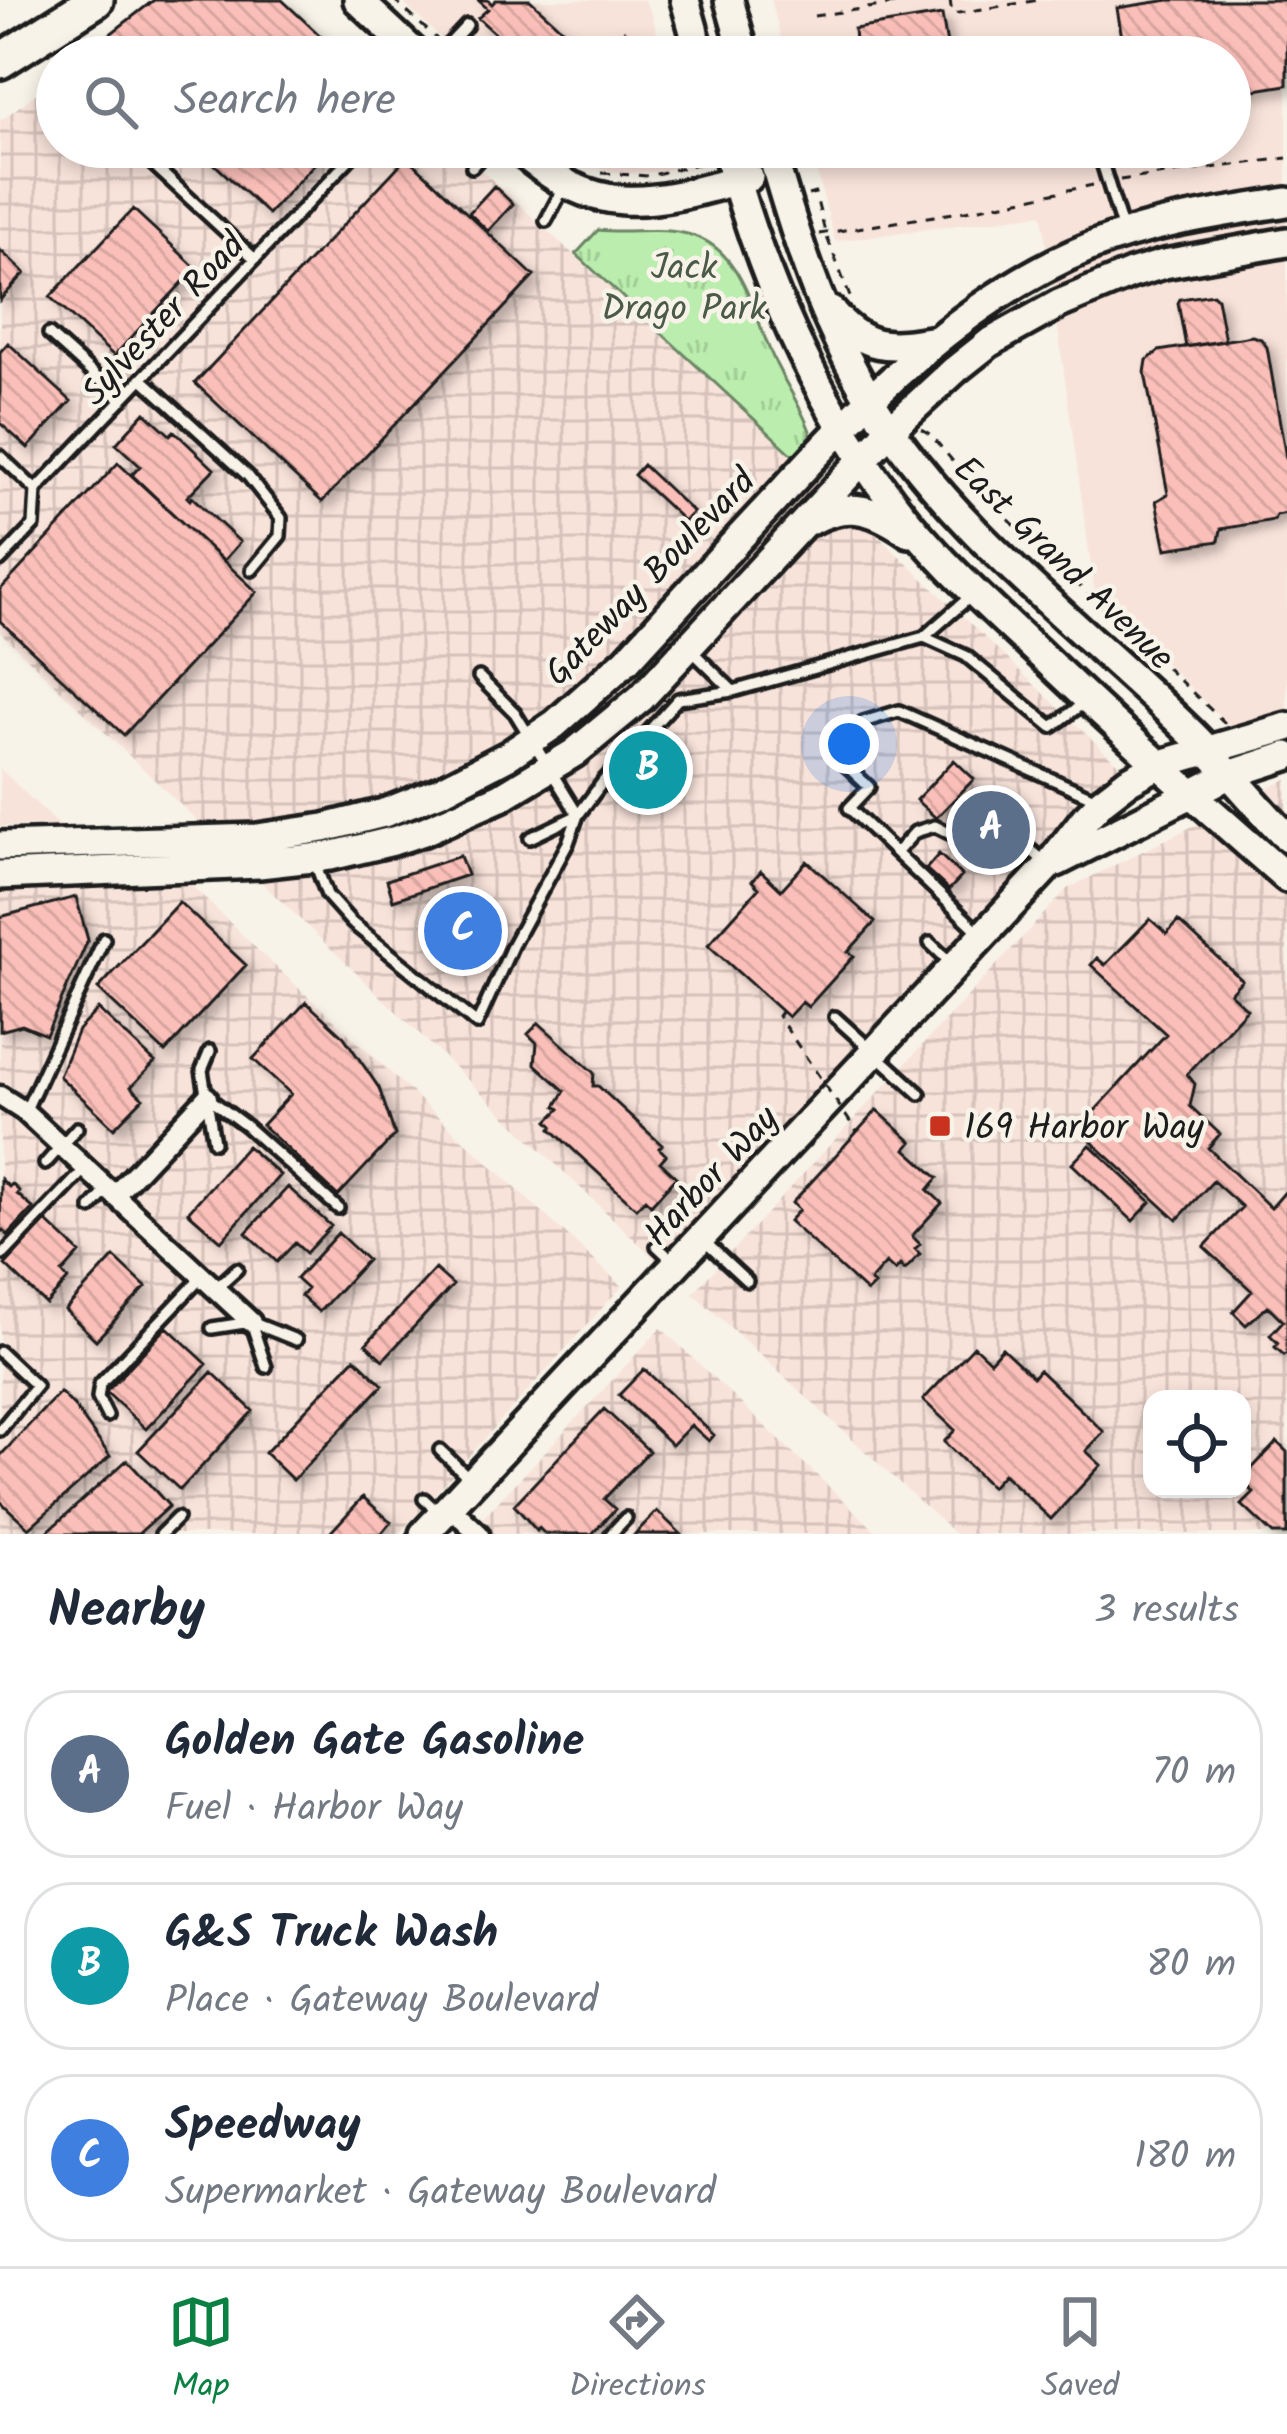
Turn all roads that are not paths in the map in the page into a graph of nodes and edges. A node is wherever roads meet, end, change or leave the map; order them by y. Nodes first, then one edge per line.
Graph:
1 (96, 0) edge
2 (358, 0) edge
3 (686, 0) edge
4 (729, 0) edge
5 (467, 25) dead end
6 (40, 36) edge
7 (409, 36) edge
8 (453, 36) edge
9 (695, 36) edge
10 (739, 36) edge
11 (36, 39) edge
12 (0, 62) edge
13 (157, 168) edge
14 (342, 168) edge
15 (559, 168) edge
16 (726, 168) edge
17 (756, 168) edge
18 (776, 168) edge
19 (1104, 168) edge
20 (567, 172) junction
21 (735, 181) junction
22 (1287, 202) edge
23 (546, 221) dead end
24 (1124, 235) junction
25 (1287, 242) edge
26 (255, 259) junction
27 (815, 288) junction
28 (49, 334) dead end
29 (938, 339) junction
30 (142, 379) junction
31 (122, 400) junction
32 (871, 401) junction
33 (842, 429) junction
34 (890, 430) junction
35 (0, 456) edge
36 (862, 460) junction
37 (36, 490) junction
38 (794, 534) junction
39 (927, 546) junction
40 (0, 561) edge
41 (252, 570) dead end
42 (974, 592) junction
43 (925, 638) junction
44 (688, 648) junction
45 (479, 677) dead end
46 (733, 691) junction
47 (1088, 700) junction
48 (1287, 727) edge
49 (531, 740) junction
50 (1208, 752) junction
51 (1287, 756) edge
52 (1158, 765) junction
53 (548, 771) junction
54 (1228, 776) junction
55 (1191, 794) junction
56 (1102, 801) junction
57 (578, 815) junction
58 (949, 833) dead end
59 (1287, 837) edge
60 (530, 838) dead end
61 (1025, 845) dead end
62 (0, 846) edge
63 (897, 852) junction
64 (314, 858) junction
65 (1048, 866) junction
66 (0, 875) edge
67 (1287, 878) edge
68 (983, 936) junction
69 (104, 939) dead end
70 (930, 943) dead end
71 (954, 967) junction
72 (835, 1016) dead end
73 (210, 1051) dead end
74 (874, 1052) junction
75 (920, 1094) dead end
76 (0, 1096) edge
77 (207, 1097) junction
78 (25, 1112) junction
79 (77, 1128) dead end
80 (214, 1142) dead end
81 (62, 1146) junction
82 (45, 1164) dead end
83 (86, 1168) junction
84 (111, 1192) junction
85 (91, 1208) dead end
86 (338, 1208) dead end
87 (698, 1230) junction
88 (4, 1254) dead end
89 (237, 1268) dead end
90 (748, 1282) dead end
91 (209, 1283) junction
92 (251, 1322) junction
93 (212, 1328) dead end
94 (296, 1340) dead end
95 (0, 1352) edge
96 (266, 1367) dead end
97 (107, 1416) dead end
98 (0, 1430) edge
99 (440, 1450) dead end
100 (473, 1481) junction
101 (435, 1514) edge
102 (177, 1518) dead end
103 (626, 1518) dead end
104 (161, 1534) edge
105 (479, 1534) edge
106 (611, 1534) edge

1 - 6 highway
2 - 7 main road
3 - 9 main road
4 - 10 main road
5 - 8 lane
11 - 12 highway
13 - 26 lane
14 - 26 lane, Sylvester Road
15 - 20 main road, East Grand Avenue
16 - 21 main road
17 - 21 main road, East Grand Avenue
18 - 27 main road, East Grand Avenue
19 - 24 lane
20 - 21 main road, East Grand Avenue
20 - 23 lane
21 - 33 main road
22 - 24 main road, Gateway Boulevard
24 - 29 main road, Gateway Boulevard
25 - 34 main road, Gateway Boulevard
26 - 30 lane, Sylvester Road
27 - 29 main road
27 - 32 main road, East Grand Avenue
28 - 31 lane
29 - 32 main road, Gateway Boulevard
30 - 31 lane, Sylvester Road
30 - 41 lane
31 - 37 lane, Sylvester Road
32 - 33 main road, Gateway Boulevard
32 - 34 main road, East Grand Avenue
33 - 36 main road
33 - 49 main road, Gateway Boulevard
34 - 36 main road, Gateway Boulevard
34 - 50 main road, East Grand Avenue
35 - 37 lane
36 - 38 main road, Gateway Boulevard
36 - 39 main road
37 - 40 lane
38 - 39 main road
38 - 44 main road, Gateway Boulevard
39 - 42 main road
42 - 43 lane
42 - 47 main road
43 - 46 lane
43 - 47 lane
44 - 46 lane
44 - 53 main road, Gateway Boulevard
45 - 49 lane
46 - 57 lane
47 - 52 main road
48 - 50 main road, Harbor Way
49 - 53 lane
49 - 62 main road, Gateway Boulevard
50 - 52 main road, Harbor Way
50 - 54 main road, East Grand Avenue
51 - 54 main road, Harbor Way
52 - 55 main road
52 - 56 main road, Harbor Way
53 - 57 lane
53 - 64 main road, Gateway Boulevard
54 - 55 main road, Harbor Way
54 - 59 main road, East Grand Avenue
55 - 65 main road, Harbor Way
55 - 67 main road
56 - 63 lane
56 - 65 main road, Harbor Way
57 - 60 lane
57 - 64 lane
58 - 63 lane
61 - 65 lane
63 - 68 lane
64 - 66 main road, Gateway Boulevard
65 - 68 main road, Harbor Way
68 - 71 main road, Harbor Way
69 - 78 lane
70 - 71 lane
71 - 74 main road, Harbor Way
72 - 74 lane
73 - 77 lane
74 - 75 lane
74 - 87 main road, Harbor Way
76 - 78 street
77 - 80 lane
77 - 84 street
77 - 86 lane
78 - 81 street
79 - 81 lane
81 - 82 lane
81 - 83 street
83 - 84 street
83 - 88 lane
84 - 85 lane
84 - 91 street
87 - 90 lane
87 - 100 main road, Harbor Way
89 - 91 lane
91 - 92 street
91 - 97 lane
92 - 93 lane
92 - 94 lane
92 - 96 lane
95 - 98 lane
99 - 100 lane
100 - 101 main road, Harbor Way
101 - 105 street
102 - 104 lane
103 - 106 lane

